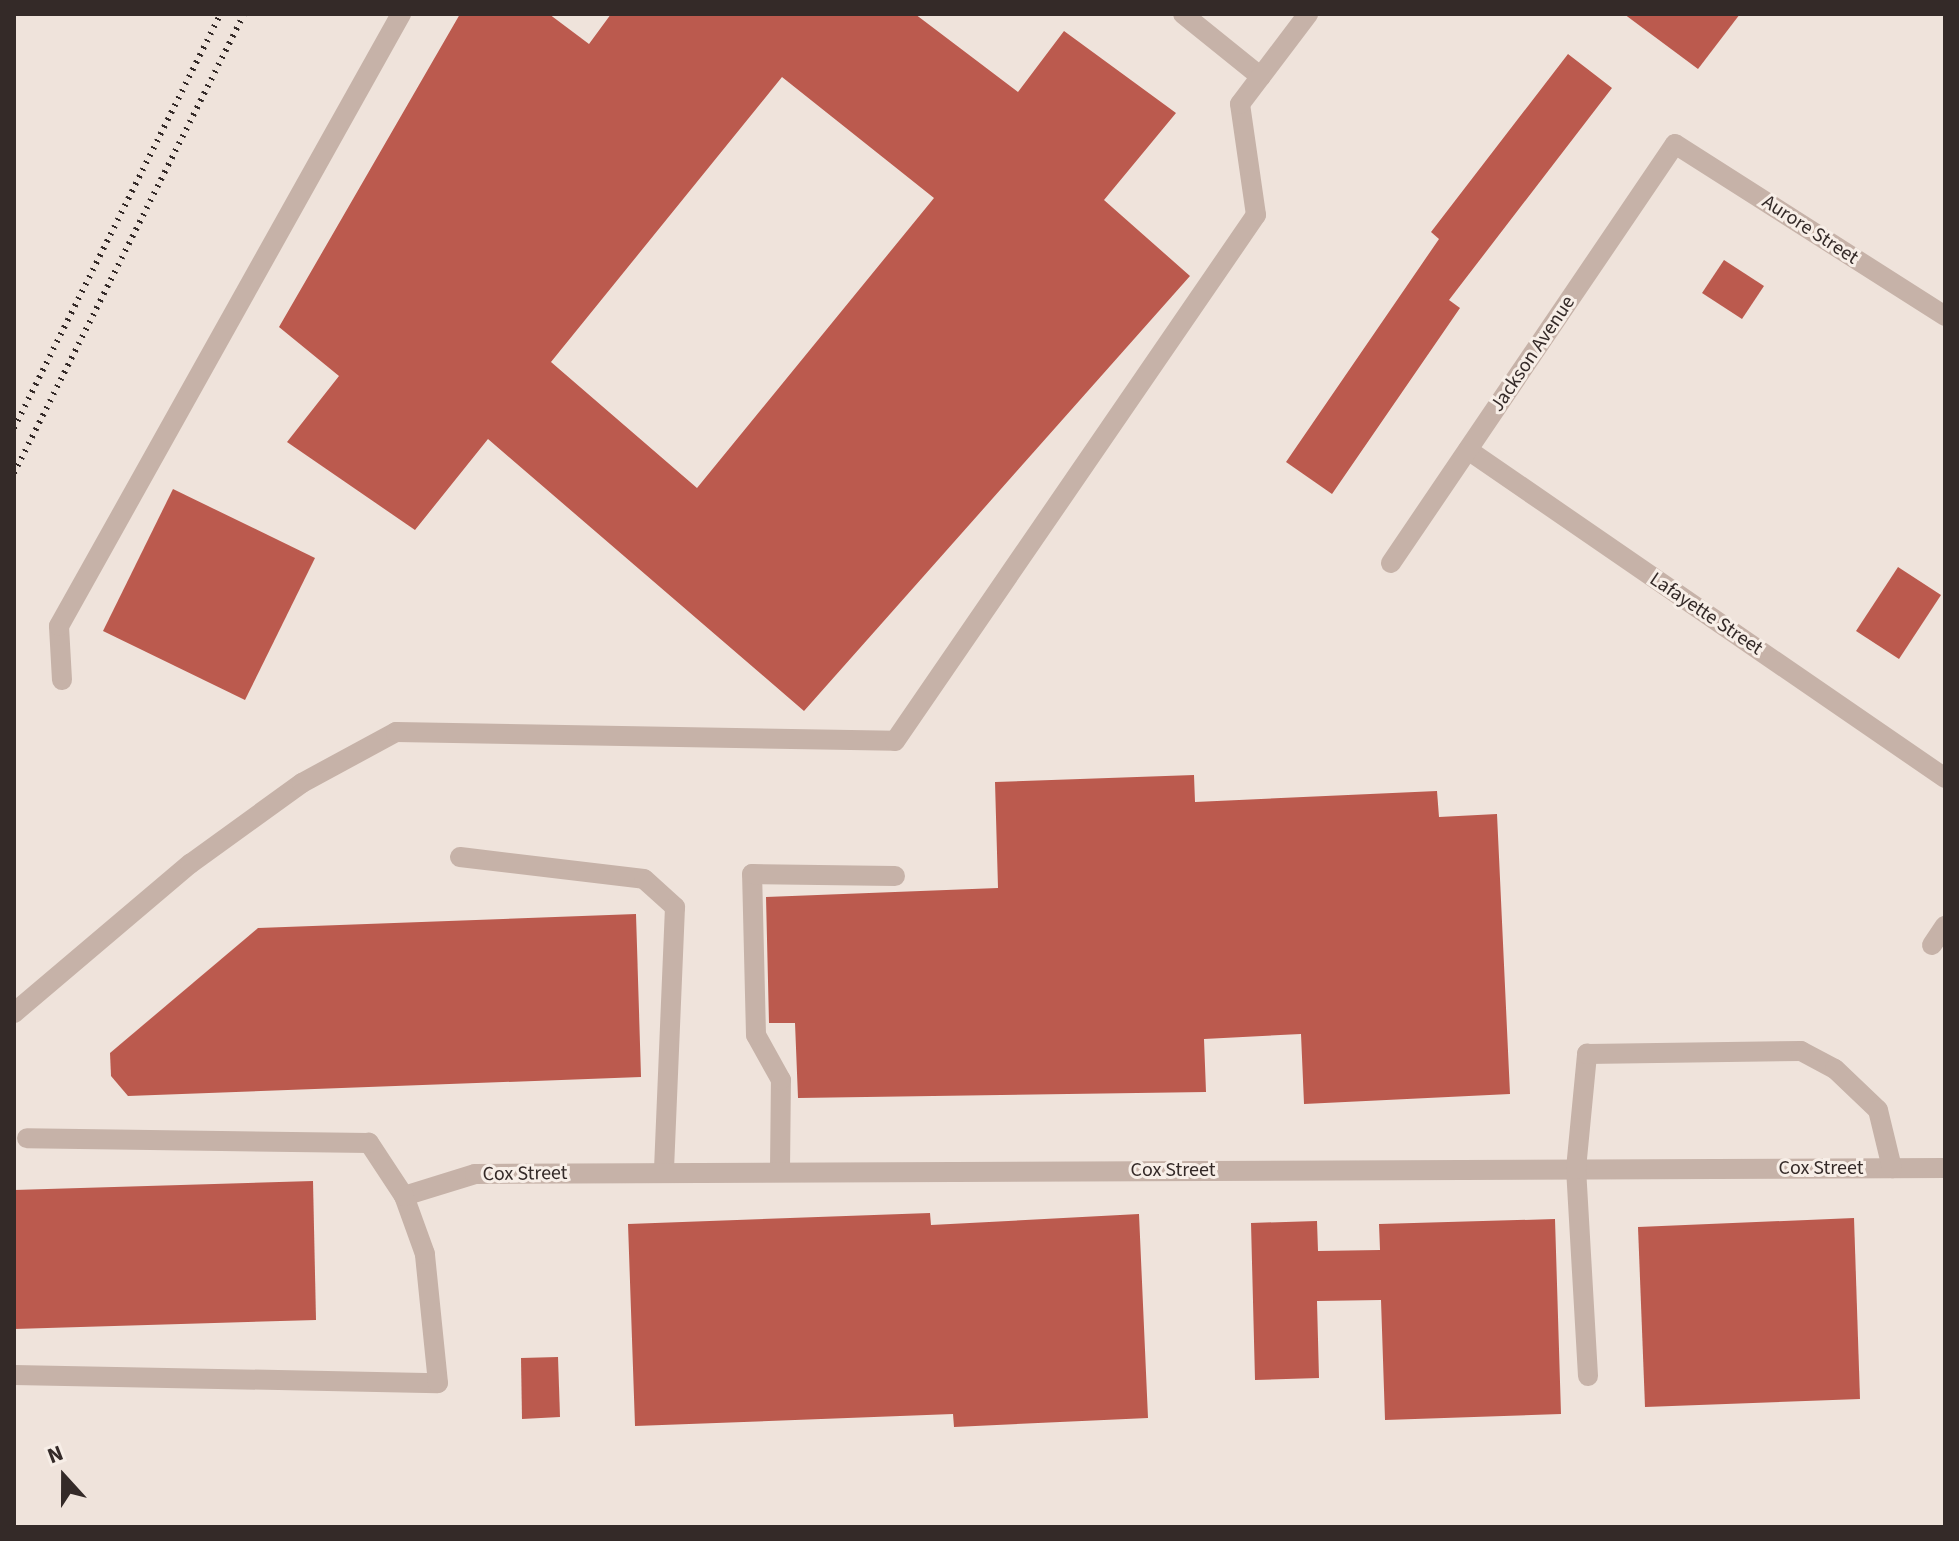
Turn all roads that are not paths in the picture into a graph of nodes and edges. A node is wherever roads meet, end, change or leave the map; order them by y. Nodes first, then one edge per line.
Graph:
1 (401, 14) edge
2 (1183, 14) edge
3 (1308, 14) edge
4 (1261, 77) junction
5 (1675, 144) joint
6 (1945, 316) edge
7 (1468, 450) junction
8 (1391, 563) dead end
9 (62, 680) dead end
10 (1945, 778) edge
11 (460, 857) dead end
12 (895, 876) dead end
13 (1945, 926) edge
14 (1932, 945) dead end
15 (14, 1013) edge
16 (27, 1138) dead end
17 (1892, 1168) junction
18 (1945, 1168) edge
19 (1576, 1169) junction
20 (780, 1170) junction
21 (664, 1173) junction
22 (404, 1196) junction
23 (14, 1375) edge
24 (1588, 1376) dead end

1 - 9 street
2 - 4 street
3 - 4 street
4 - 15 street
5 - 6 street, Aurore Street
5 - 7 street, Jackson Avenue
7 - 8 street, Jackson Avenue
7 - 10 street, Lafayette Street
11 - 21 street
12 - 20 street
13 - 14 street
16 - 22 street
17 - 18 street, Cox Street
17 - 19 street, Cox Street
17 - 19 street
19 - 20 street, Cox Street
19 - 24 street
20 - 21 street, Cox Street
21 - 22 street, Cox Street
22 - 23 street

